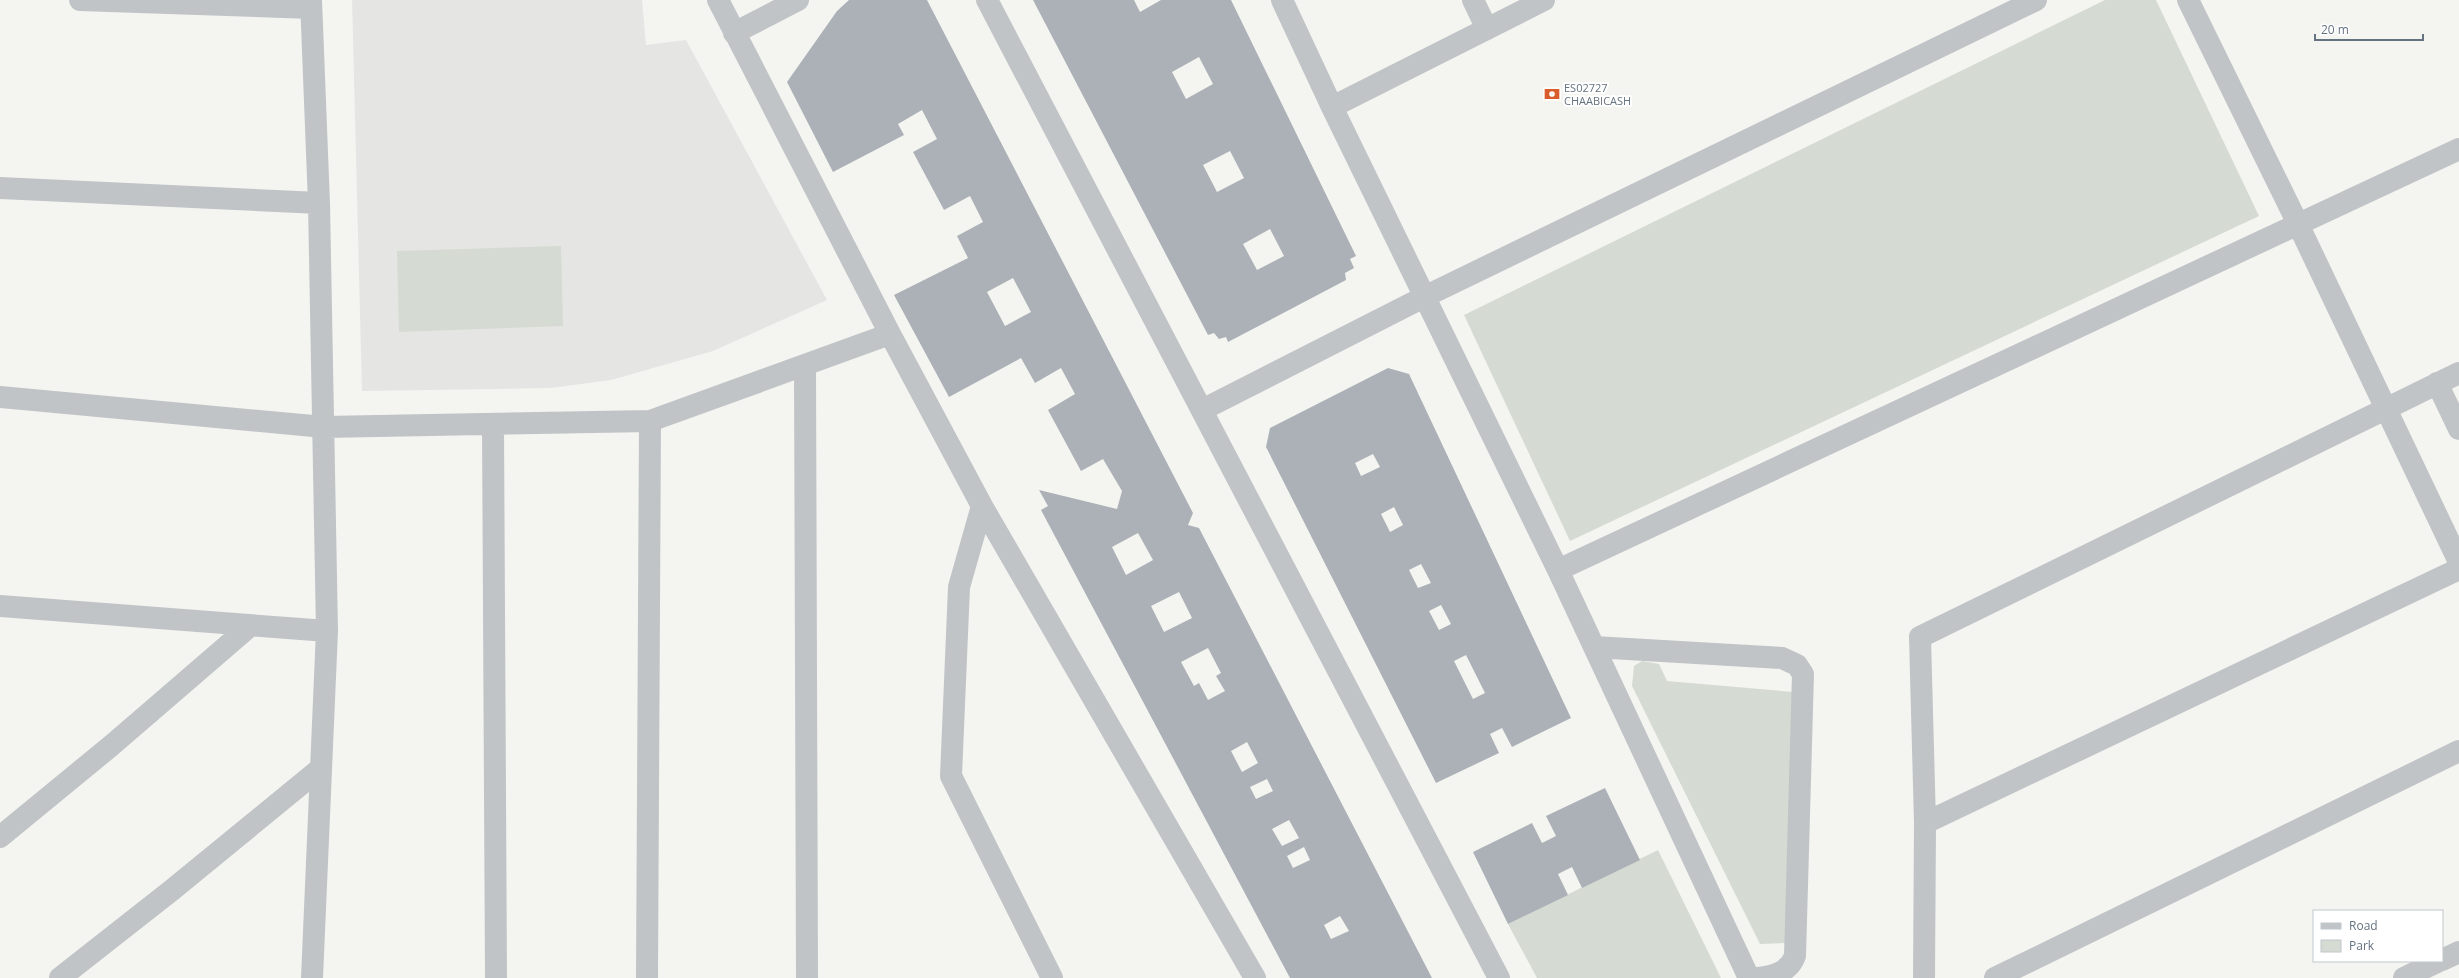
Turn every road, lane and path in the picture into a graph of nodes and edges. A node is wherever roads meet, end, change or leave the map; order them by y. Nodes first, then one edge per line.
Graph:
1 (80, 0) edge
2 (718, 0) edge
3 (798, 0) edge
4 (987, 0) edge
5 (1282, 0) edge
6 (1473, 0) edge
7 (1544, 0) edge
8 (2036, 0) edge
9 (2188, 0) edge
10 (311, 4) edge
11 (1487, 29) junction
12 (734, 33) junction
13 (1332, 107) junction
14 (2459, 149) edge
15 (0, 188) edge
16 (319, 203) junction
17 (2298, 224) junction
18 (1424, 297) junction
19 (890, 334) junction
20 (805, 366) junction
21 (2459, 372) edge
22 (2437, 383) junction
23 (0, 397) edge
24 (2386, 408) junction
25 (1202, 410) junction
26 (650, 421) junction
27 (493, 425) junction
28 (324, 427) junction
29 (2459, 429) edge
30 (982, 506) junction
31 (2459, 562) edge
32 (2459, 569) edge
33 (1558, 570) junction
34 (0, 606) edge
35 (250, 626) junction
36 (327, 632) junction
37 (1594, 647) junction
38 (2459, 751) edge
39 (321, 768) junction
40 (1925, 823) junction
41 (0, 837) edge
42 (2459, 952) edge
43 (2443, 959) edge
44 (2437, 962) edge
45 (60, 978) edge
46 (312, 978) edge
47 (496, 978) edge
48 (647, 978) edge
49 (806, 978) edge
50 (1052, 978) edge
51 (1255, 978) edge
52 (1499, 978) edge
53 (1749, 978) edge
54 (1758, 978) edge
55 (1924, 978) edge
56 (1995, 978) edge
57 (2404, 978) edge

1 - 10 street
2 - 12 street
3 - 12 street
4 - 25 street
5 - 13 street
6 - 11 street
7 - 11 street
8 - 18 street
9 - 17 street
10 - 16 street
11 - 13 street
12 - 19 street
13 - 18 street
14 - 17 street
15 - 16 street
16 - 28 street
17 - 24 street
17 - 33 street
18 - 25 street
18 - 33 street
19 - 20 street
19 - 30 street
20 - 26 street
20 - 49 street
21 - 22 street
22 - 24 street
22 - 29 street
23 - 28 street
24 - 31 street
24 - 40 street
25 - 52 street
26 - 27 street
26 - 48 street
27 - 28 street
27 - 47 street
28 - 36 street
30 - 50 street
30 - 51 street
32 - 40 street
33 - 37 street
34 - 35 street
35 - 36 street
35 - 41 street
36 - 39 street
37 - 53 street
37 - 54 street
38 - 56 street
39 - 45 street
39 - 46 street
40 - 55 street
42 - 43 street
44 - 57 street

